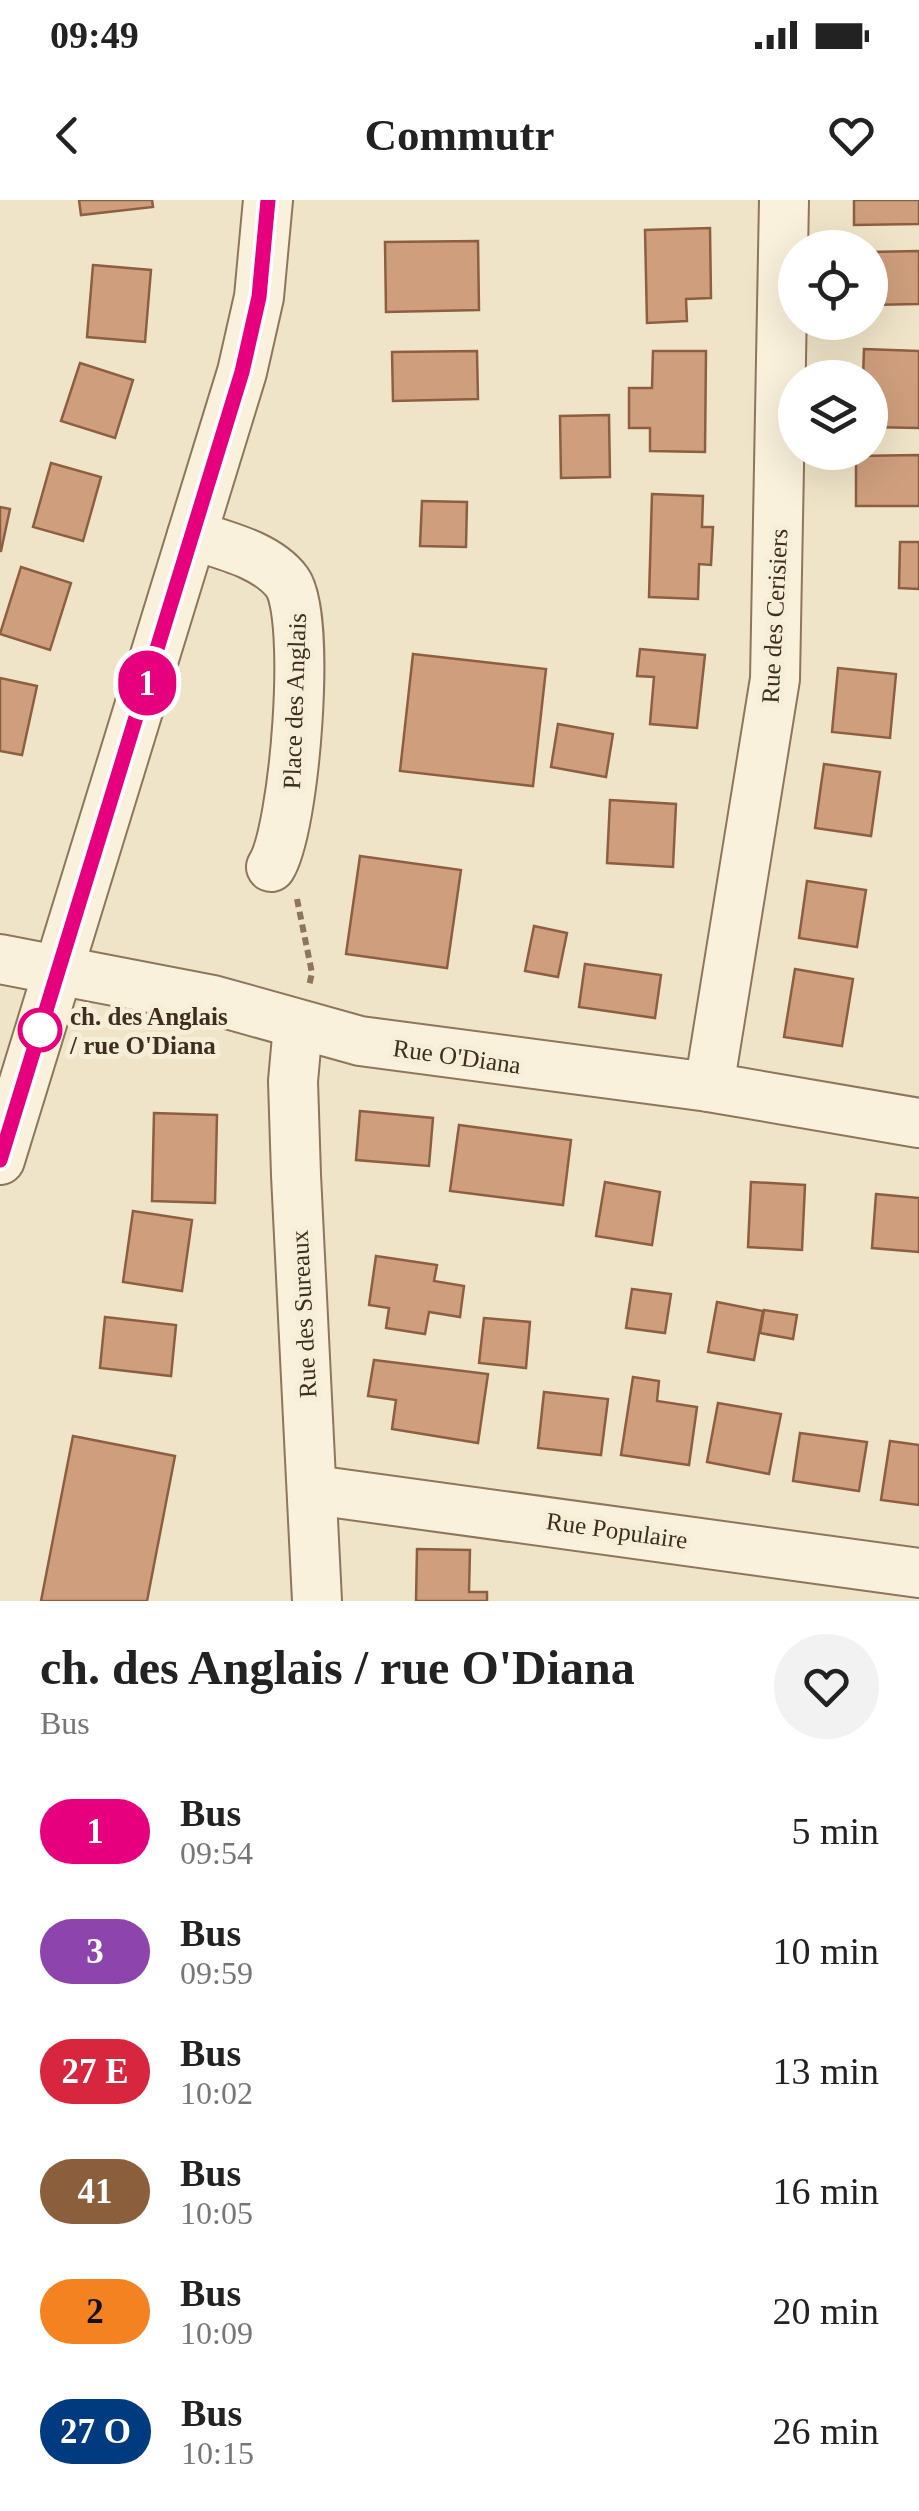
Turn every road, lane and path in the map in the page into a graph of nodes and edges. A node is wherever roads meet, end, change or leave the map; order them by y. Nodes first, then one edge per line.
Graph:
1 (268, 200) edge
2 (784, 200) edge
3 (192, 535) junction
4 (284, 883) joint
5 (0, 959) edge
6 (59, 969) junction
7 (303, 1010) junction
8 (16, 1050) edge
9 (709, 1087) junction
10 (919, 1122) edge
11 (0, 1160) edge
12 (314, 1490) junction
13 (919, 1573) edge
14 (317, 1601) edge

1 - 3 street
2 - 9 street, Rue des Cerisiers
3 - 4 street, Place des Anglais
3 - 6 street
4 - 7 path
5 - 6 street, Rue O'Diana
6 - 7 street, Rue O'Diana
6 - 8 street
7 - 9 street, Rue O'Diana
7 - 12 street, Rue des Sureaux
8 - 11 street
9 - 10 street, Rue O'Diana
12 - 13 street, Rue Populaire
12 - 14 street, Rue des Sureaux

